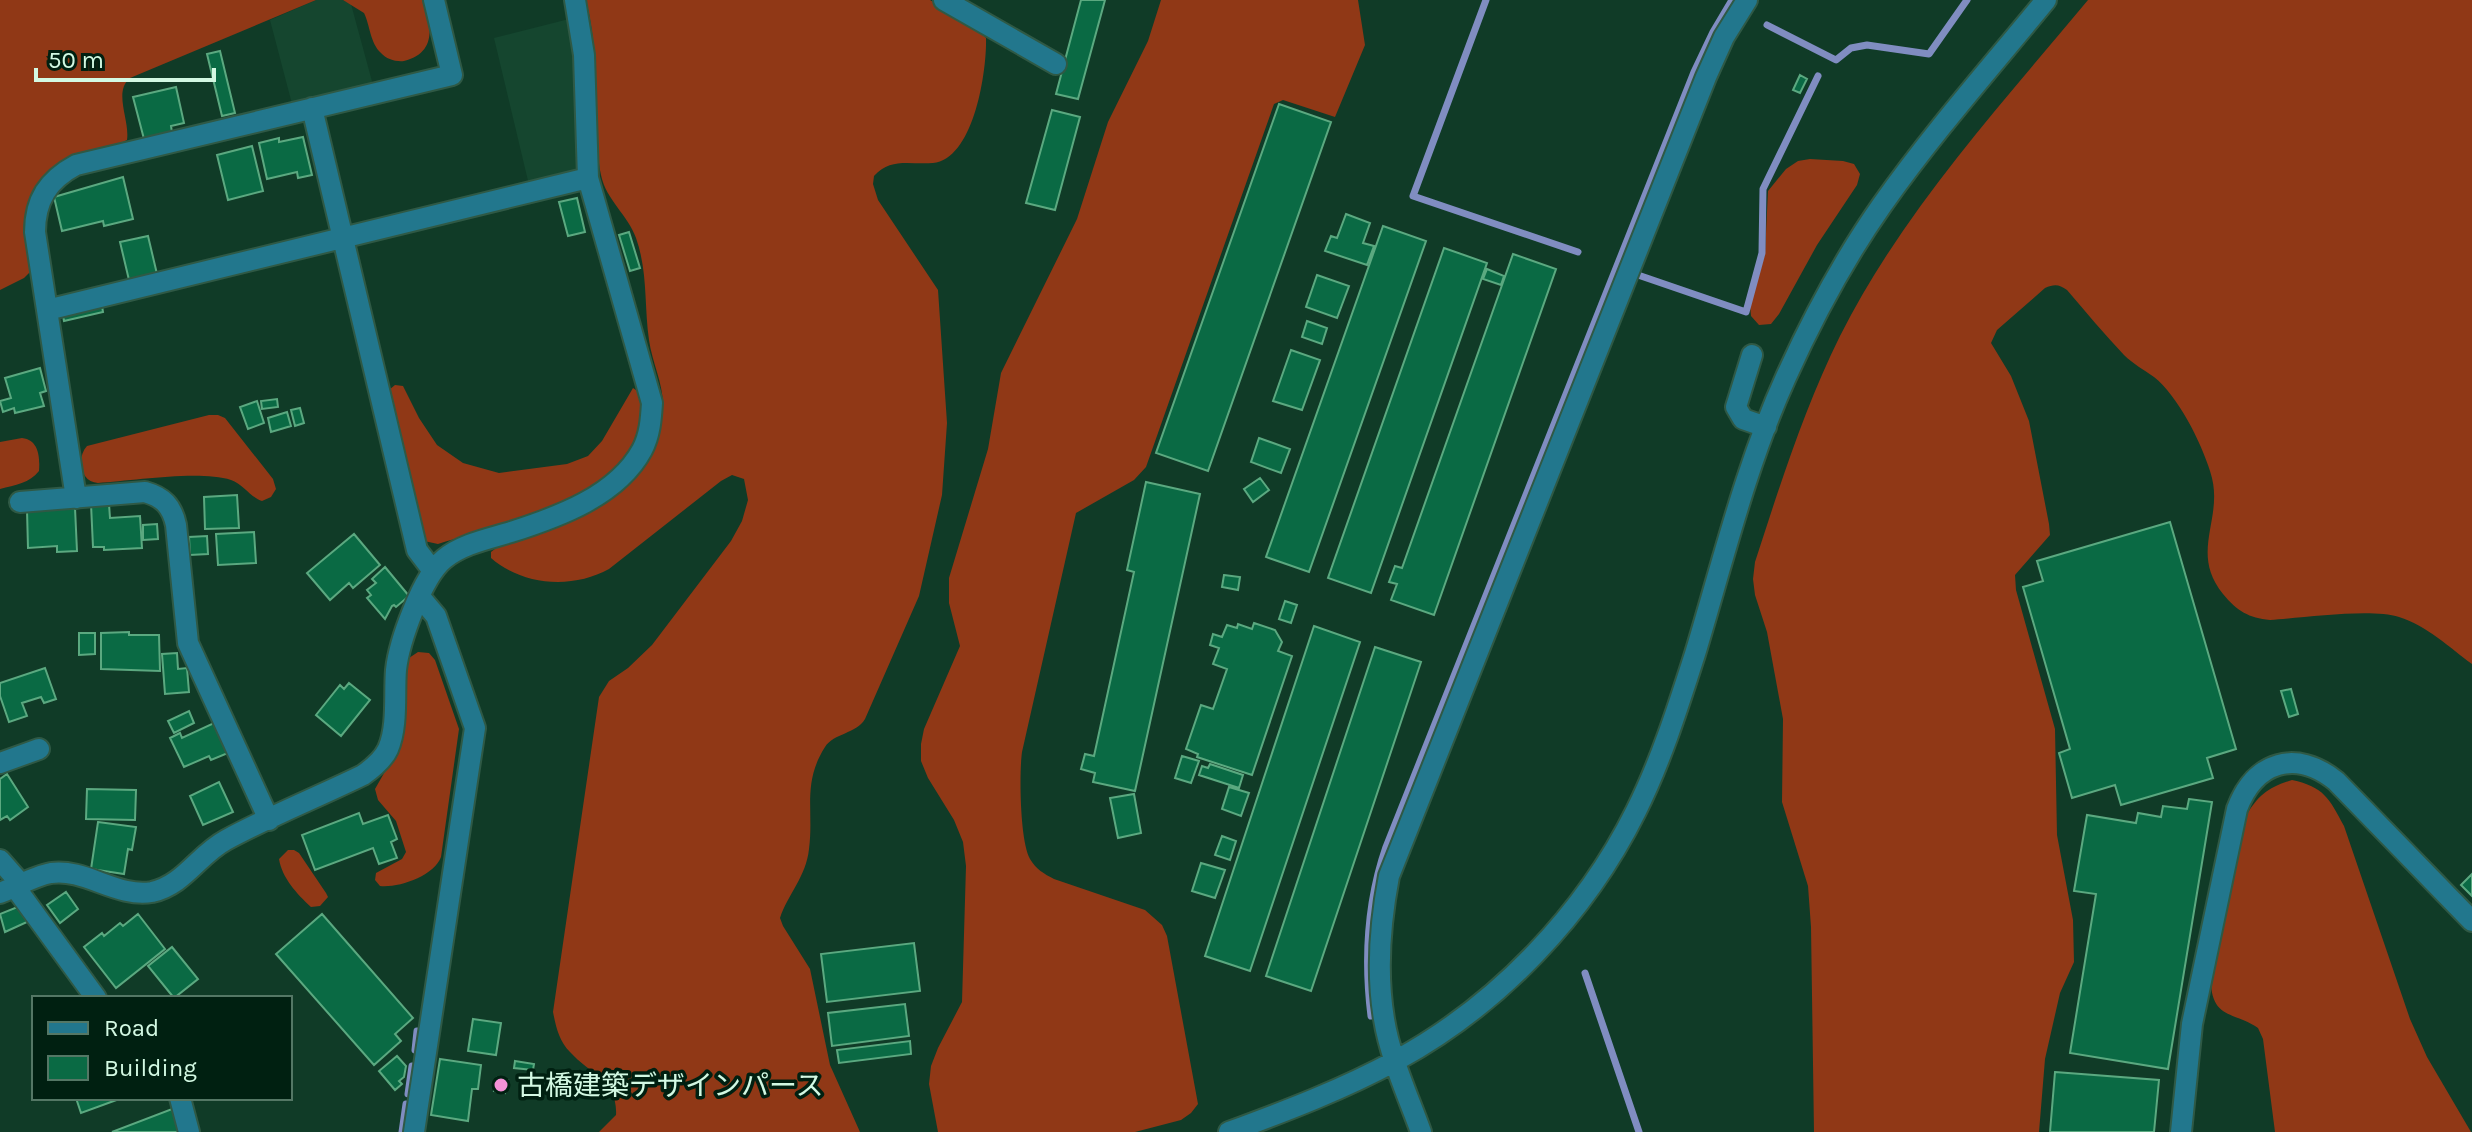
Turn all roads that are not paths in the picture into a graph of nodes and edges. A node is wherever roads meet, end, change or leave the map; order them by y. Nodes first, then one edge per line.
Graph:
1 (434, 0) edge
2 (575, 0) edge
3 (944, 0) edge
4 (1747, 0) edge
5 (2046, 0) edge
6 (1056, 64) dead end
7 (312, 108) junction
8 (588, 178) junction
9 (343, 238) junction
10 (47, 310) junction
11 (1752, 355) dead end
12 (1766, 427) junction
13 (76, 498) junction
14 (20, 502) dead end
15 (433, 571) junction
16 (420, 597) junction
17 (39, 749) dead end
18 (0, 763) edge
19 (269, 820) junction
20 (0, 860) edge
21 (12, 888) edge
22 (2472, 921) edge
23 (94, 996) edge
24 (1396, 1061) junction
25 (181, 1100) edge
26 (189, 1132) edge
27 (414, 1132) edge
28 (1229, 1132) edge
29 (1421, 1132) edge
30 (2181, 1132) edge

1 - 7 street
2 - 8 street
3 - 6 street
4 - 24 street
5 - 12 street
7 - 9 street
7 - 10 street
8 - 9 street
8 - 15 street
9 - 10 street
9 - 15 street
10 - 13 street
11 - 12 street
12 - 24 street
13 - 14 street
13 - 19 street
15 - 16 street
16 - 19 street
16 - 27 street
17 - 18 street
19 - 21 street
20 - 21 street
21 - 23 street
22 - 30 street
24 - 28 street
24 - 29 street
25 - 26 street

